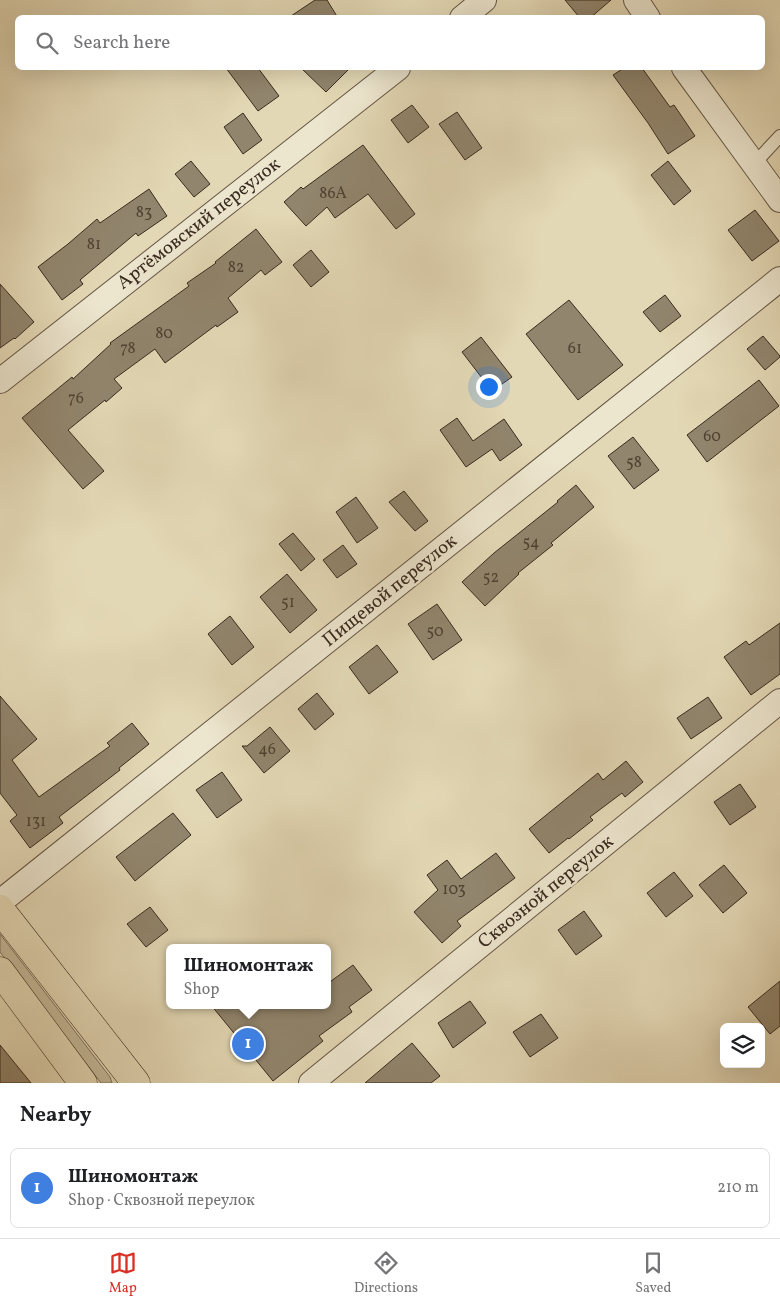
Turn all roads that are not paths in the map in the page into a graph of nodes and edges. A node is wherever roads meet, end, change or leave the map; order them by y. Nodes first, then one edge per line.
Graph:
1 (484, 0) edge
2 (636, 0) edge
3 (466, 15) edge
4 (646, 15) edge
5 (395, 70) edge
6 (685, 70) edge
7 (780, 136) edge
8 (754, 164) junction
9 (780, 200) edge
10 (780, 279) edge
11 (0, 381) edge
12 (780, 701) edge
13 (0, 902) edge
14 (0, 909) edge
15 (0, 971) edge
16 (83, 1083) edge
17 (136, 1083) edge
18 (311, 1083) edge

1 - 3 street
2 - 4 street
5 - 11 street, Артёмовский переулок
6 - 8 street
7 - 8 lane
8 - 9 street
10 - 13 street, Пищевой переулок
12 - 18 street, Сквозной переулок
14 - 17 main road
15 - 16 main road

